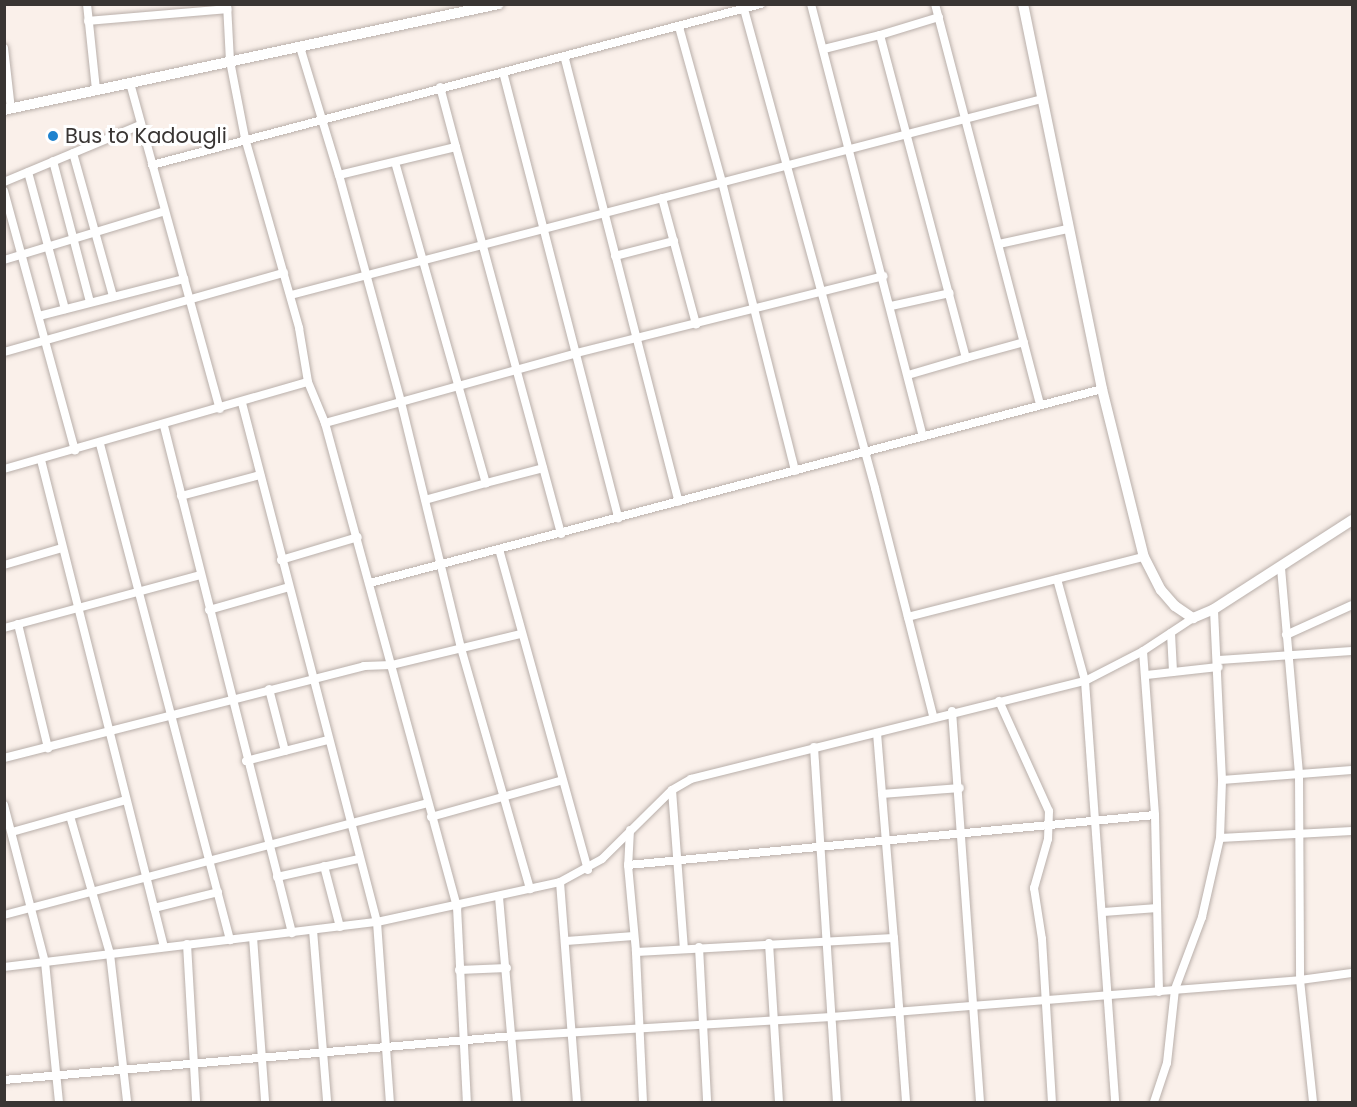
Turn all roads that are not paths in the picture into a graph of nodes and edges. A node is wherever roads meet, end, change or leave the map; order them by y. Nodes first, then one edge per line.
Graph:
1 (87, 4) edge
2 (499, 4) edge
3 (761, 4) edge
4 (811, 4) edge
5 (935, 4) edge
6 (1023, 4) edge
7 (227, 7) edge
8 (744, 9) junction
9 (939, 17) junction
10 (88, 21) junction
11 (679, 27) junction
12 (880, 35) junction
13 (300, 47) junction
14 (4, 48) edge
15 (824, 49) junction
16 (565, 59) junction
17 (231, 61) junction
18 (503, 72) junction
19 (130, 83) junction
20 (440, 87) junction
21 (96, 90) junction
22 (1042, 99) junction
23 (8, 109) edge
24 (966, 117) junction
25 (322, 118) junction
26 (140, 124) junction
27 (908, 133) junction
28 (245, 138) junction
29 (456, 147) junction
30 (850, 147) junction
31 (73, 153) junction
32 (53, 161) junction
33 (395, 162) junction
34 (152, 165) junction
35 (787, 165) junction
36 (28, 172) junction
37 (339, 175) junction
38 (4, 182) edge
39 (722, 182) junction
40 (4, 191) edge
41 (662, 198) junction
42 (165, 212) junction
43 (605, 213) junction
44 (542, 228) junction
45 (1067, 229) junction
46 (96, 231) junction
47 (73, 238) junction
48 (674, 241) junction
49 (483, 242) junction
50 (999, 244) junction
51 (48, 246) junction
52 (23, 254) junction
53 (615, 256) junction
54 (422, 258) junction
55 (4, 260) edge
56 (284, 273) junction
57 (367, 274) junction
58 (884, 276) junction
59 (184, 279) junction
60 (822, 292) junction
61 (950, 293) junction
62 (291, 295) junction
63 (113, 296) junction
64 (90, 302) junction
65 (190, 302) junction
66 (891, 306) junction
67 (65, 309) junction
68 (755, 310) junction
69 (39, 316) junction
70 (696, 324) junction
71 (637, 338) junction
72 (46, 342) junction
73 (1024, 342) junction
74 (4, 352) edge
75 (577, 353) junction
76 (966, 358) junction
77 (517, 371) junction
78 (908, 375) junction
79 (308, 382) junction
80 (461, 387) junction
81 (1102, 389) junction
82 (401, 402) junction
83 (242, 404) junction
84 (1040, 404) junction
85 (220, 409) junction
86 (325, 423) junction
87 (164, 426) junction
88 (923, 437) junction
89 (100, 444) junction
90 (75, 450) junction
91 (865, 451) junction
92 (40, 460) junction
93 (543, 468) junction
94 (4, 469) edge
95 (795, 471) junction
96 (260, 475) junction
97 (486, 483) junction
98 (181, 496) junction
99 (425, 500) junction
100 (679, 502) junction
101 (618, 519) junction
102 (1353, 520) edge
103 (561, 534) junction
104 (358, 537) junction
105 (62, 548) junction
106 (499, 549) junction
107 (1144, 556) junction
108 (281, 560) junction
109 (5, 563) edge
110 (441, 564) junction
111 (1281, 568) junction
112 (200, 575) junction
113 (1057, 579) junction
114 (370, 583) junction
115 (289, 587) junction
116 (139, 592) junction
117 (1353, 605) edge
118 (76, 608) junction
119 (1214, 609) junction
120 (209, 610) junction
121 (908, 617) junction
122 (1192, 618) junction
123 (18, 624) junction
124 (4, 628) edge
125 (1171, 633) junction
126 (520, 634) junction
127 (1286, 635) junction
128 (461, 648) junction
129 (1143, 651) junction
130 (1353, 651) edge
131 (1288, 656) junction
132 (1219, 664) junction
133 (392, 665) junction
134 (1173, 672) junction
135 (1146, 675) junction
136 (313, 679) junction
137 (1084, 681) junction
138 (269, 689) junction
139 (230, 700) junction
140 (999, 701) junction
141 (952, 711) junction
142 (170, 716) junction
143 (933, 716) junction
144 (110, 732) junction
145 (877, 733) junction
146 (328, 740) junction
147 (814, 747) junction
148 (48, 748) junction
149 (285, 751) junction
150 (4, 758) edge
151 (246, 761) junction
152 (1353, 770) edge
153 (1299, 774) junction
154 (1222, 780) junction
155 (560, 781) junction
156 (960, 788) junction
157 (672, 790) junction
158 (882, 794) junction
159 (503, 798) junction
160 (126, 800) junction
161 (428, 803) junction
162 (4, 805) edge
163 (1155, 815) junction
164 (70, 816) junction
165 (431, 817) junction
166 (1096, 820) junction
167 (350, 823) junction
168 (1050, 825) junction
169 (630, 830) junction
170 (1353, 831) edge
171 (12, 832) junction
172 (963, 833) junction
173 (1300, 834) junction
174 (1220, 838) junction
175 (886, 841) junction
176 (268, 844) junction
177 (822, 847) junction
178 (359, 858) junction
179 (209, 860) junction
180 (676, 861) junction
181 (628, 865) junction
182 (324, 866) junction
183 (588, 870) junction
184 (277, 877) junction
185 (147, 878) junction
186 (560, 882) junction
187 (530, 889) junction
188 (90, 892) junction
189 (218, 892) junction
190 (499, 897) junction
191 (457, 907) junction
192 (154, 908) junction
193 (1157, 908) junction
194 (30, 909) junction
195 (1104, 912) junction
196 (4, 915) edge
197 (377, 922) junction
198 (340, 927) junction
199 (313, 930) junction
200 (292, 933) junction
201 (634, 936) junction
202 (253, 937) junction
203 (894, 938) junction
204 (230, 940) junction
205 (566, 941) junction
206 (827, 941) junction
207 (769, 943) junction
208 (187, 944) junction
209 (164, 947) junction
210 (699, 947) junction
211 (684, 948) junction
212 (636, 951) junction
213 (110, 954) junction
214 (45, 962) junction
215 (4, 968) edge
216 (507, 968) junction
217 (459, 970) junction
218 (1353, 972) edge
219 (1300, 980) junction
220 (1175, 989) junction
221 (1159, 992) junction
222 (1108, 994) junction
223 (1046, 999) junction
224 (973, 1004) junction
225 (899, 1011) junction
226 (831, 1017) junction
227 (774, 1020) junction
228 (702, 1024) junction
229 (640, 1027) junction
230 (572, 1032) junction
231 (513, 1036) junction
232 (464, 1042) junction
233 (385, 1050) junction
234 (323, 1055) junction
235 (262, 1060) junction
236 (194, 1064) junction
237 (125, 1071) junction
238 (57, 1076) junction
239 (4, 1080) edge
240 (59, 1102) edge
241 (127, 1102) edge
242 (196, 1102) edge
243 (266, 1102) edge
244 (327, 1102) edge
245 (390, 1102) edge
246 (467, 1102) edge
247 (517, 1102) edge
248 (577, 1102) edge
249 (643, 1102) edge
250 (707, 1102) edge
251 (779, 1102) edge
252 (837, 1102) edge
253 (906, 1102) edge
254 (980, 1102) edge
255 (1052, 1102) edge
256 (1115, 1102) edge
257 (1154, 1102) edge
258 (1313, 1102) edge

1 - 10 street
2 - 13 main road
3 - 8 street
4 - 15 street
5 - 9 street
6 - 22 main road
7 - 10 street
7 - 17 street
8 - 11 street
8 - 35 street
9 - 12 street
9 - 24 street
10 - 21 street
11 - 16 street
11 - 39 street
12 - 15 street
12 - 27 street
13 - 17 main road
13 - 25 street
14 - 23 street
15 - 30 street
16 - 18 street
16 - 43 street
17 - 19 main road
17 - 28 street
18 - 20 street
18 - 44 street
19 - 21 main road
19 - 26 street
20 - 25 street
20 - 29 street
21 - 23 main road
22 - 24 street
22 - 45 main road
24 - 27 street
24 - 50 street
25 - 28 street
25 - 37 street
26 - 31 street
26 - 34 street
27 - 30 street
27 - 61 street
28 - 34 street
28 - 56 street
29 - 33 street
29 - 49 street
30 - 35 street
30 - 58 street
31 - 32 street
31 - 46 street
32 - 36 street
32 - 47 street
33 - 37 street
33 - 54 street
34 - 42 street
35 - 39 street
35 - 60 street
36 - 38 street
36 - 51 street
37 - 57 street
39 - 41 street
39 - 68 street
40 - 52 street
41 - 43 street
41 - 48 street
42 - 46 street
42 - 59 street
43 - 44 street
43 - 53 street
44 - 49 street
44 - 75 street
45 - 50 street
45 - 81 main road
46 - 47 street
46 - 63 street
47 - 51 street
47 - 64 street
48 - 53 street
48 - 70 street
49 - 54 street
49 - 77 street
50 - 73 street
51 - 52 street
51 - 67 street
52 - 55 street
52 - 69 street
53 - 71 street
54 - 57 street
54 - 80 street
56 - 62 street
56 - 65 street
57 - 62 street
57 - 82 street
58 - 60 street
58 - 66 street
59 - 63 street
59 - 65 street
60 - 68 street
60 - 91 street
61 - 66 street
61 - 76 street
62 - 79 street
63 - 64 street
64 - 67 street
65 - 72 street
65 - 85 street
66 - 78 street
67 - 69 street
68 - 70 street
68 - 95 street
69 - 72 street
70 - 71 street
71 - 75 street
71 - 100 street
72 - 74 street
72 - 90 street
73 - 76 street
73 - 84 street
75 - 77 street
75 - 101 street
76 - 78 street
77 - 80 street
77 - 93 street
78 - 88 street
79 - 83 street
79 - 86 street
80 - 82 street
80 - 97 street
81 - 84 street
81 - 107 main road
82 - 86 street
82 - 99 street
83 - 85 street
83 - 96 street
84 - 88 street
85 - 87 street
86 - 104 street
87 - 89 street
87 - 98 street
88 - 91 street
89 - 90 street
89 - 116 street
90 - 92 street
91 - 95 street
91 - 121 street
92 - 94 street
92 - 105 street
93 - 97 street
93 - 103 street
95 - 100 street
96 - 98 street
96 - 108 street
97 - 99 street
98 - 112 street
99 - 110 street
100 - 101 street
101 - 103 street
102 - 111 main road
103 - 106 street
104 - 108 street
104 - 114 street
105 - 109 street
105 - 118 street
106 - 110 street
106 - 126 street
107 - 113 street
107 - 122 main road
108 - 115 street
110 - 114 street
110 - 128 street
111 - 119 main road
111 - 127 street
112 - 116 street
112 - 120 street
113 - 121 street
113 - 137 street
114 - 133 street
115 - 120 street
115 - 136 street
116 - 118 street
116 - 142 street
117 - 127 street
118 - 123 street
118 - 144 street
119 - 122 main road
119 - 132 street
120 - 139 street
121 - 143 street
122 - 125 street
123 - 124 street
123 - 148 street
125 - 129 street
125 - 134 street
126 - 128 street
126 - 155 street
127 - 131 street
128 - 133 street
128 - 159 street
129 - 135 street
129 - 137 street
130 - 131 street
131 - 132 street
131 - 153 street
132 - 134 street
132 - 154 street
133 - 136 street
133 - 161 street
134 - 135 street
135 - 163 street
136 - 138 street
136 - 146 street
137 - 140 street
137 - 166 street
138 - 139 street
138 - 149 street
139 - 142 street
139 - 151 street
140 - 141 street
140 - 168 street
141 - 143 street
141 - 156 street
142 - 144 street
142 - 179 street
143 - 145 street
144 - 148 street
144 - 160 street
145 - 147 street
145 - 158 street
146 - 149 street
146 - 167 street
147 - 157 street
147 - 177 street
148 - 150 street
149 - 151 street
151 - 176 street
152 - 153 street
153 - 154 street
153 - 173 street
154 - 174 street
155 - 159 street
155 - 183 street
156 - 158 street
156 - 172 street
157 - 169 street
157 - 180 street
158 - 175 street
159 - 165 street
159 - 187 street
160 - 164 street
160 - 185 street
161 - 165 street
161 - 167 street
162 - 171 street
163 - 166 street
163 - 193 street
164 - 171 street
164 - 188 street
165 - 191 street
166 - 168 street
166 - 195 street
167 - 176 street
167 - 178 street
168 - 172 street
168 - 223 street
169 - 181 street
169 - 183 street
170 - 173 street
171 - 194 street
172 - 175 street
172 - 224 street
173 - 174 street
173 - 219 street
174 - 220 street
175 - 177 street
175 - 203 street
176 - 179 street
176 - 184 street
177 - 180 street
177 - 206 street
178 - 182 street
178 - 197 street
179 - 185 street
179 - 189 street
180 - 181 street
180 - 211 street
181 - 201 street
182 - 184 street
182 - 198 street
183 - 186 street
184 - 200 street
185 - 188 street
185 - 192 street
186 - 187 street
186 - 205 street
187 - 190 street
188 - 194 street
188 - 213 street
189 - 192 street
189 - 204 street
190 - 191 street
190 - 216 street
191 - 197 street
191 - 217 street
192 - 209 street
193 - 195 street
193 - 221 street
194 - 196 street
194 - 214 street
195 - 222 street
197 - 198 street
197 - 233 street
198 - 199 street
199 - 200 street
199 - 234 street
200 - 202 street
201 - 205 street
201 - 212 street
202 - 204 street
202 - 235 street
203 - 206 street
203 - 225 street
204 - 208 street
205 - 230 street
206 - 207 street
206 - 226 street
207 - 210 street
207 - 227 street
208 - 209 street
208 - 236 street
209 - 213 street
210 - 211 street
210 - 228 street
211 - 212 street
212 - 229 street
213 - 214 street
213 - 237 street
214 - 215 street
214 - 238 street
216 - 217 street
216 - 231 street
217 - 232 street
218 - 219 street
219 - 220 street
219 - 258 street
220 - 221 street
220 - 257 street
221 - 222 street
222 - 223 street
222 - 256 street
223 - 224 street
223 - 255 street
224 - 225 street
224 - 254 street
225 - 226 street
225 - 253 street
226 - 227 street
226 - 252 street
227 - 228 street
227 - 251 street
228 - 229 street
228 - 250 street
229 - 230 street
229 - 249 street
230 - 231 street
230 - 248 street
231 - 232 street
231 - 247 street
232 - 233 street
232 - 246 street
233 - 234 street
233 - 245 street
234 - 235 street
234 - 244 street
235 - 236 street
235 - 243 street
236 - 237 street
236 - 242 street
237 - 238 street
237 - 241 street
238 - 239 street
238 - 240 street

